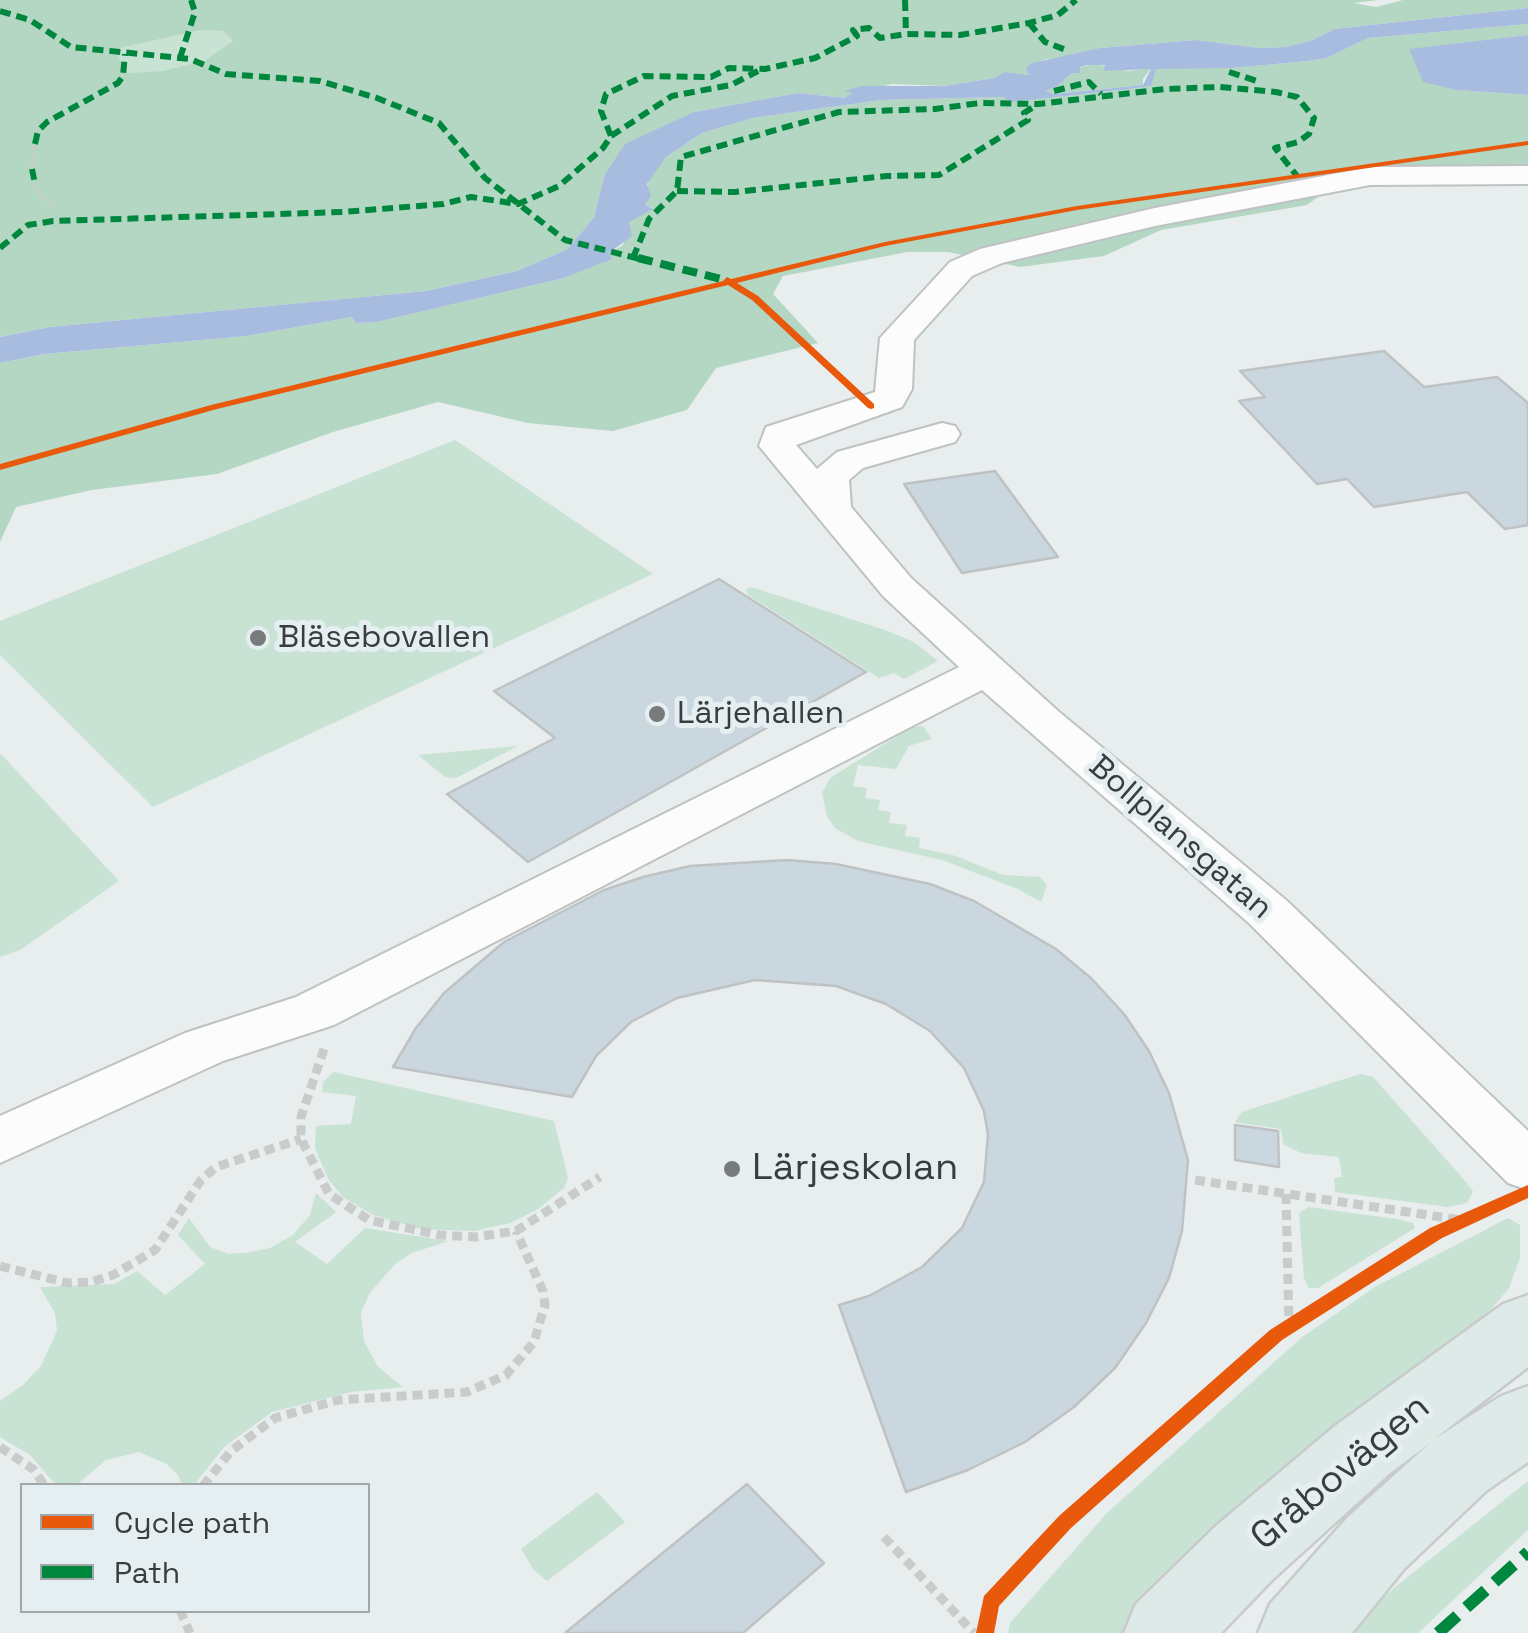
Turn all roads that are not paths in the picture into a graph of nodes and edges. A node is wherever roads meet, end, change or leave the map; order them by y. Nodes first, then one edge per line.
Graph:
1 (1528, 174) edge
2 (942, 434) dead end
3 (832, 510) junction
4 (987, 670) junction
5 (0, 1140) edge
6 (1528, 1167) edge
7 (1528, 1326) edge
8 (1528, 1420) edge
9 (1165, 1633) edge
10 (1299, 1633) edge

1 - 3 street, Bollplansgatan
2 - 3 street
3 - 4 street, Bollplansgatan
4 - 5 street
4 - 6 street, Bollplansgatan
7 - 9 main road, Gråbovägen
8 - 10 main road, Gråbovägen

